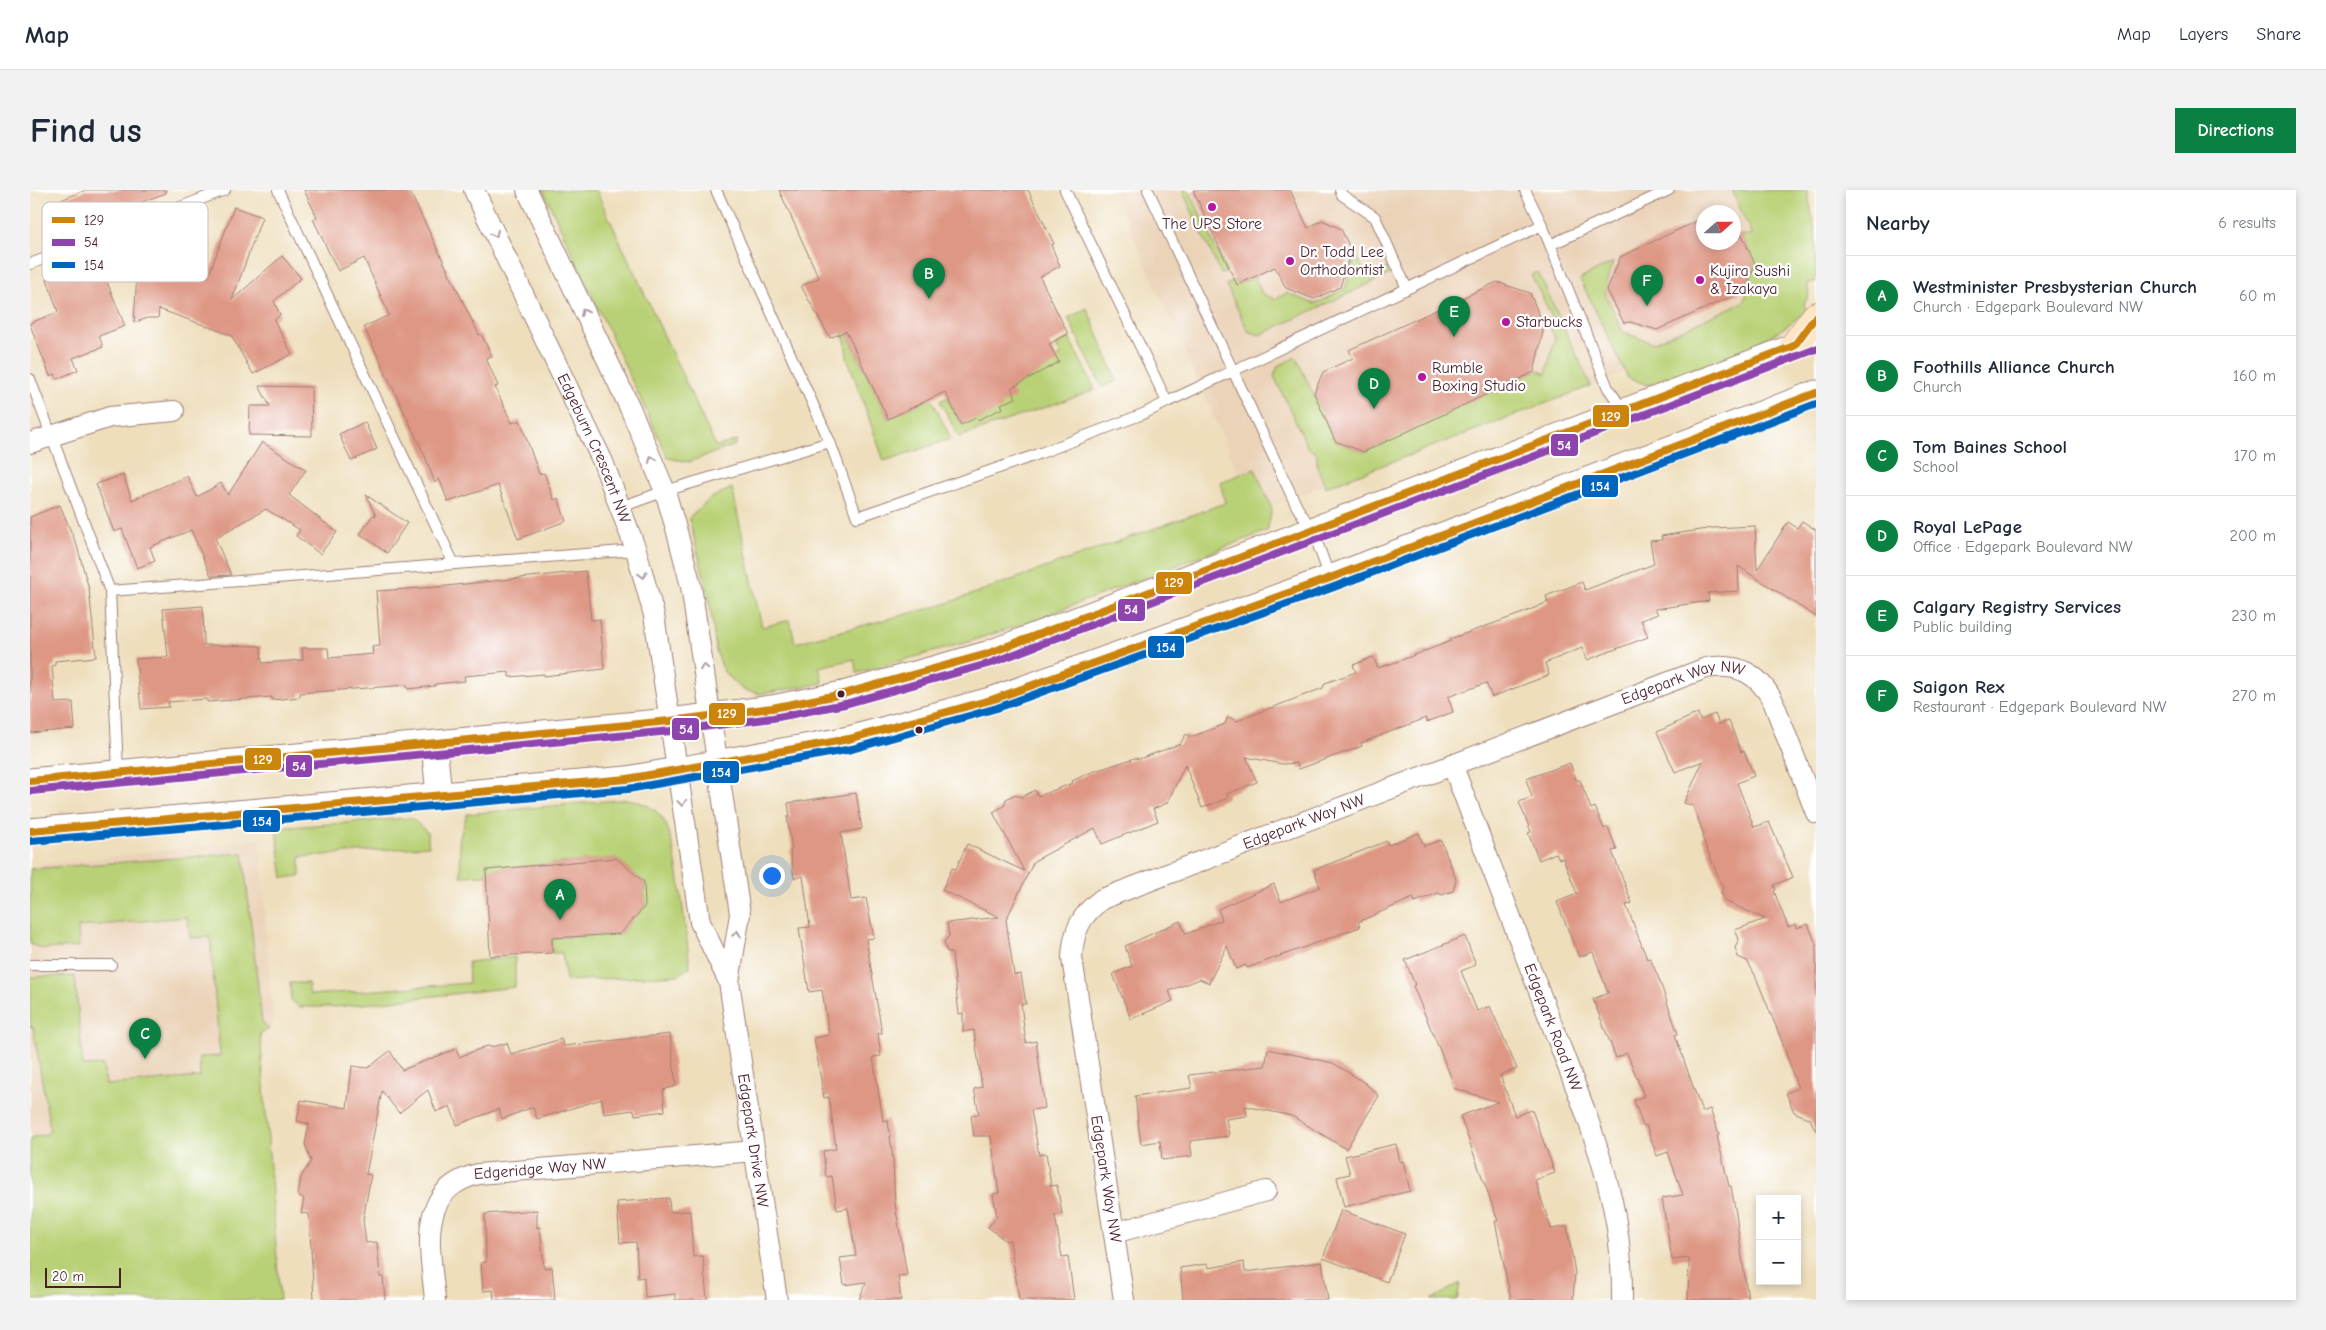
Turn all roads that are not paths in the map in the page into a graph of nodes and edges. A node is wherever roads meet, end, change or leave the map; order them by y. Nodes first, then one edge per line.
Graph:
1 (226, 190) edge
2 (278, 190) edge
3 (474, 190) edge
4 (527, 190) edge
5 (716, 190) edge
6 (1066, 190) edge
7 (1148, 190) edge
8 (1340, 190) edge
9 (1525, 190) edge
10 (1669, 190) edge
11 (194, 202) edge
12 (1542, 225) junction
13 (1550, 245) junction
14 (42, 259) edge
15 (30, 264) edge
16 (1407, 289) junction
17 (1816, 316) edge
18 (1805, 342) edge
19 (1232, 372) junction
20 (30, 379) edge
21 (1816, 393) edge
22 (1167, 402) junction
23 (174, 411) dead end
24 (1624, 411) junction
25 (51, 435) junction
26 (830, 442) junction
27 (30, 443) edge
28 (665, 491) junction
29 (621, 507) junction
30 (1313, 531) junction
31 (636, 550) junction
32 (454, 564) junction
33 (1330, 578) junction
34 (110, 592) junction
35 (711, 716) junction
36 (670, 721) junction
37 (434, 744) junction
38 (718, 764) junction
39 (1452, 764) junction
40 (118, 771) junction
41 (677, 772) junction
42 (30, 781) edge
43 (439, 795) junction
44 (1816, 813) edge
45 (30, 831) edge
46 (30, 965) edge
47 (111, 965) dead end
48 (729, 982) junction
49 (755, 1151) junction
50 (1266, 1191) dead end
51 (1114, 1233) junction
52 (435, 1300) edge
53 (777, 1300) edge
54 (1124, 1300) edge
55 (1622, 1300) edge

1 - 11 lane
2 - 32 lane
3 -> 29 street, Edgeburn Crescent NW
28 -> 4 street
5 - 26 lane
6 - 22 lane
7 - 19 lane
8 - 16 lane
9 - 12 lane
10 - 13 lane
12 - 13 lane
12 - 16 lane
13 - 24 lane
14 - 15 lane
16 - 19 lane
17 - 18 main road
18 - 24 street
19 - 22 lane
19 - 30 lane
20 - 25 lane
21 - 33 street
22 - 26 lane
23 - 25 street
24 - 30 street
25 - 27 street
25 - 34 lane
26 - 28 lane
28 - 29 lane
35 -> 28 street
29 - 31 street, Edgeburn Crescent NW
30 - 33 lane
30 - 35 street
31 - 32 lane
31 -> 36 street, Edgeburn Crescent NW
32 - 34 lane
33 - 38 street
34 - 40 lane
35 - 36 street
35 - 38 street, Edgepark Drive NW
36 - 37 street
36 - 41 street, Edgepark Drive NW
37 - 40 street
37 - 43 street
38 - 41 street
48 -> 38 street, Edgepark Drive NW
39 - 44 street, Edgepark Way NW
39 - 51 street, Edgepark Way NW
39 - 55 street, Edgepark Road NW
40 - 42 street
41 - 43 street
41 -> 48 street, Edgepark Drive NW
43 - 45 street
46 - 47 lane
48 - 49 street, Edgepark Drive NW
49 - 52 street, Edgeridge Way NW
49 - 53 street, Edgepark Drive NW
50 - 51 street
51 - 54 street, Edgepark Way NW

